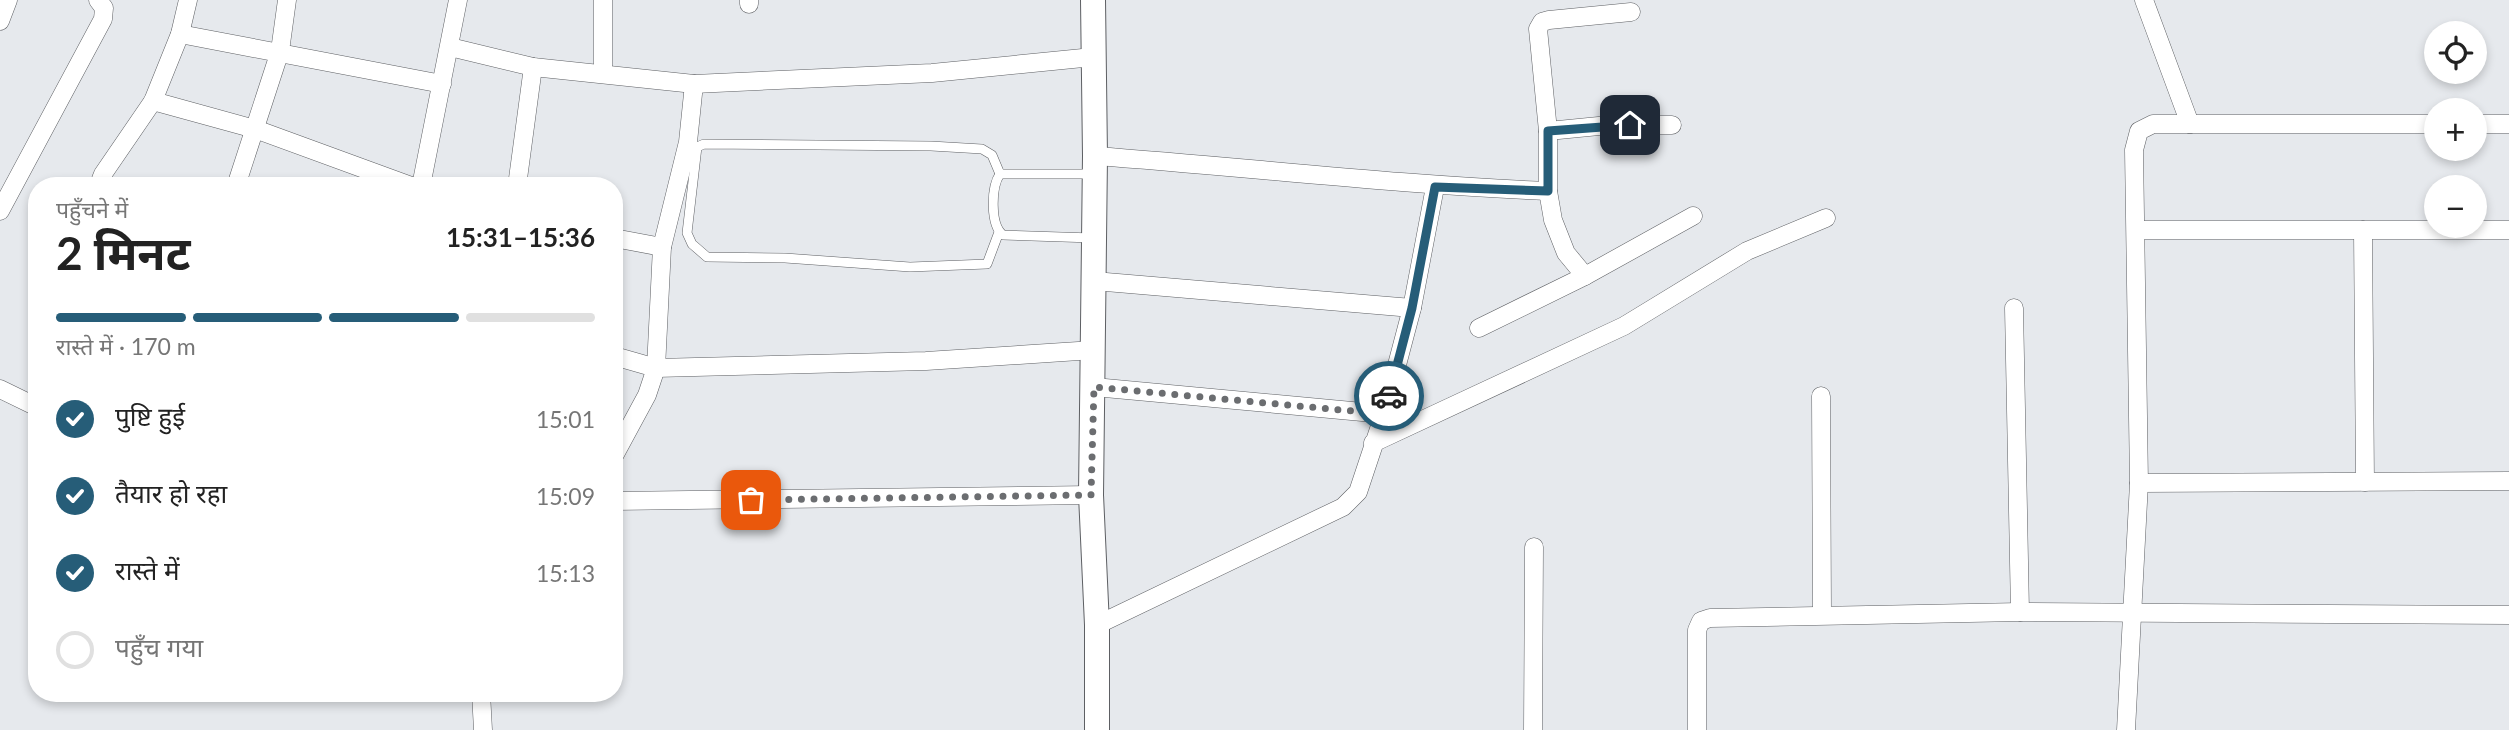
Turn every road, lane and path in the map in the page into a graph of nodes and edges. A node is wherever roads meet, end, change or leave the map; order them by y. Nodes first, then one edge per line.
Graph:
1 (8, 0) edge
2 (98, 0) edge
3 (187, 0) edge
4 (287, 0) edge
5 (458, 0) edge
6 (603, 0) edge
7 (1093, 0) edge
8 (2144, 0) edge
9 (1632, 12) dead end
10 (0, 20) edge
11 (180, 34) junction
12 (450, 47) junction
13 (280, 51) junction
14 (1093, 57) junction
15 (533, 67) junction
16 (603, 72) junction
17 (442, 84) junction
18 (694, 84) junction
19 (153, 101) junction
20 (2190, 124) junction
21 (2424, 124) edge
22 (2487, 124) edge
23 (2509, 124) edge
24 (1672, 125) dead end
25 (255, 130) junction
26 (1548, 131) junction
27 (1095, 165) junction
28 (1000, 174) junction
29 (102, 177) edge
30 (239, 177) edge
31 (386, 177) edge
32 (423, 177) edge
33 (518, 177) edge
34 (1435, 187) junction
35 (1548, 191) junction
36 (0, 211) edge
37 (1693, 216) dead end
38 (1826, 218) dead end
39 (2138, 230) junction
40 (2363, 230) junction
41 (2509, 230) edge
42 (999, 232) junction
43 (1093, 238) junction
44 (623, 240) edge
45 (662, 247) junction
46 (1585, 276) junction
47 (1094, 281) junction
48 (1412, 308) junction
49 (2014, 308) dead end
50 (1479, 328) dead end
51 (1094, 350) junction
52 (623, 359) edge
53 (656, 368) junction
54 (1094, 387) junction
55 (0, 389) edge
56 (1821, 396) dead end
57 (28, 403) edge
58 (1384, 414) junction
59 (623, 439) edge
60 (1373, 443) junction
61 (2509, 481) edge
62 (2365, 482) junction
63 (2139, 483) junction
64 (1091, 495) junction
65 (623, 501) edge
66 (1534, 547) dead end
67 (2020, 612) junction
68 (1822, 614) junction
69 (2134, 615) junction
70 (2509, 615) edge
71 (1097, 625) junction
72 (481, 702) edge
73 (483, 730) edge
74 (1097, 730) edge
75 (1533, 730) edge
76 (1697, 730) edge
77 (2126, 730) edge

1 - 10 street
2 - 36 street
3 - 11 street
4 - 13 street
5 - 12 street
6 - 16 street
7 - 14 main road
8 - 20 street
9 - 26 street
11 - 13 street
11 - 19 street
12 - 15 street
12 - 17 street
13 - 17 street
13 - 25 street
14 - 18 street
14 - 27 main road
15 - 16 street
15 - 33 street
16 - 18 street
17 - 32 street
18 - 45 street
19 - 25 street
19 - 29 street
20 - 21 street
20 - 39 street
22 - 23 street
24 - 26 street
25 - 30 street
25 - 31 street
26 - 35 street
27 - 28 lane
27 - 34 street
27 - 43 main road
28 - 42 lane
28 - 42 lane
34 - 35 street
34 - 48 street
35 - 46 street
37 - 46 street
38 - 60 street
39 - 40 street
39 - 63 street
40 - 41 street
40 - 62 street
42 - 43 lane
43 - 47 main road
44 - 45 street
45 - 53 street
46 - 50 street
47 - 48 street
47 - 51 main road
48 - 58 street
49 - 67 street
51 - 53 street
51 - 54 main road
52 - 53 street
53 - 59 street
54 - 58 street
54 - 64 main road
55 - 57 street
56 - 68 street
58 - 60 street
60 - 71 street
61 - 62 street
62 - 63 street
63 - 69 street
64 - 65 street
64 - 71 main road
66 - 75 street
67 - 68 street
67 - 69 street
68 - 76 street
69 - 70 street
69 - 77 street
71 - 74 main road
72 - 73 street

